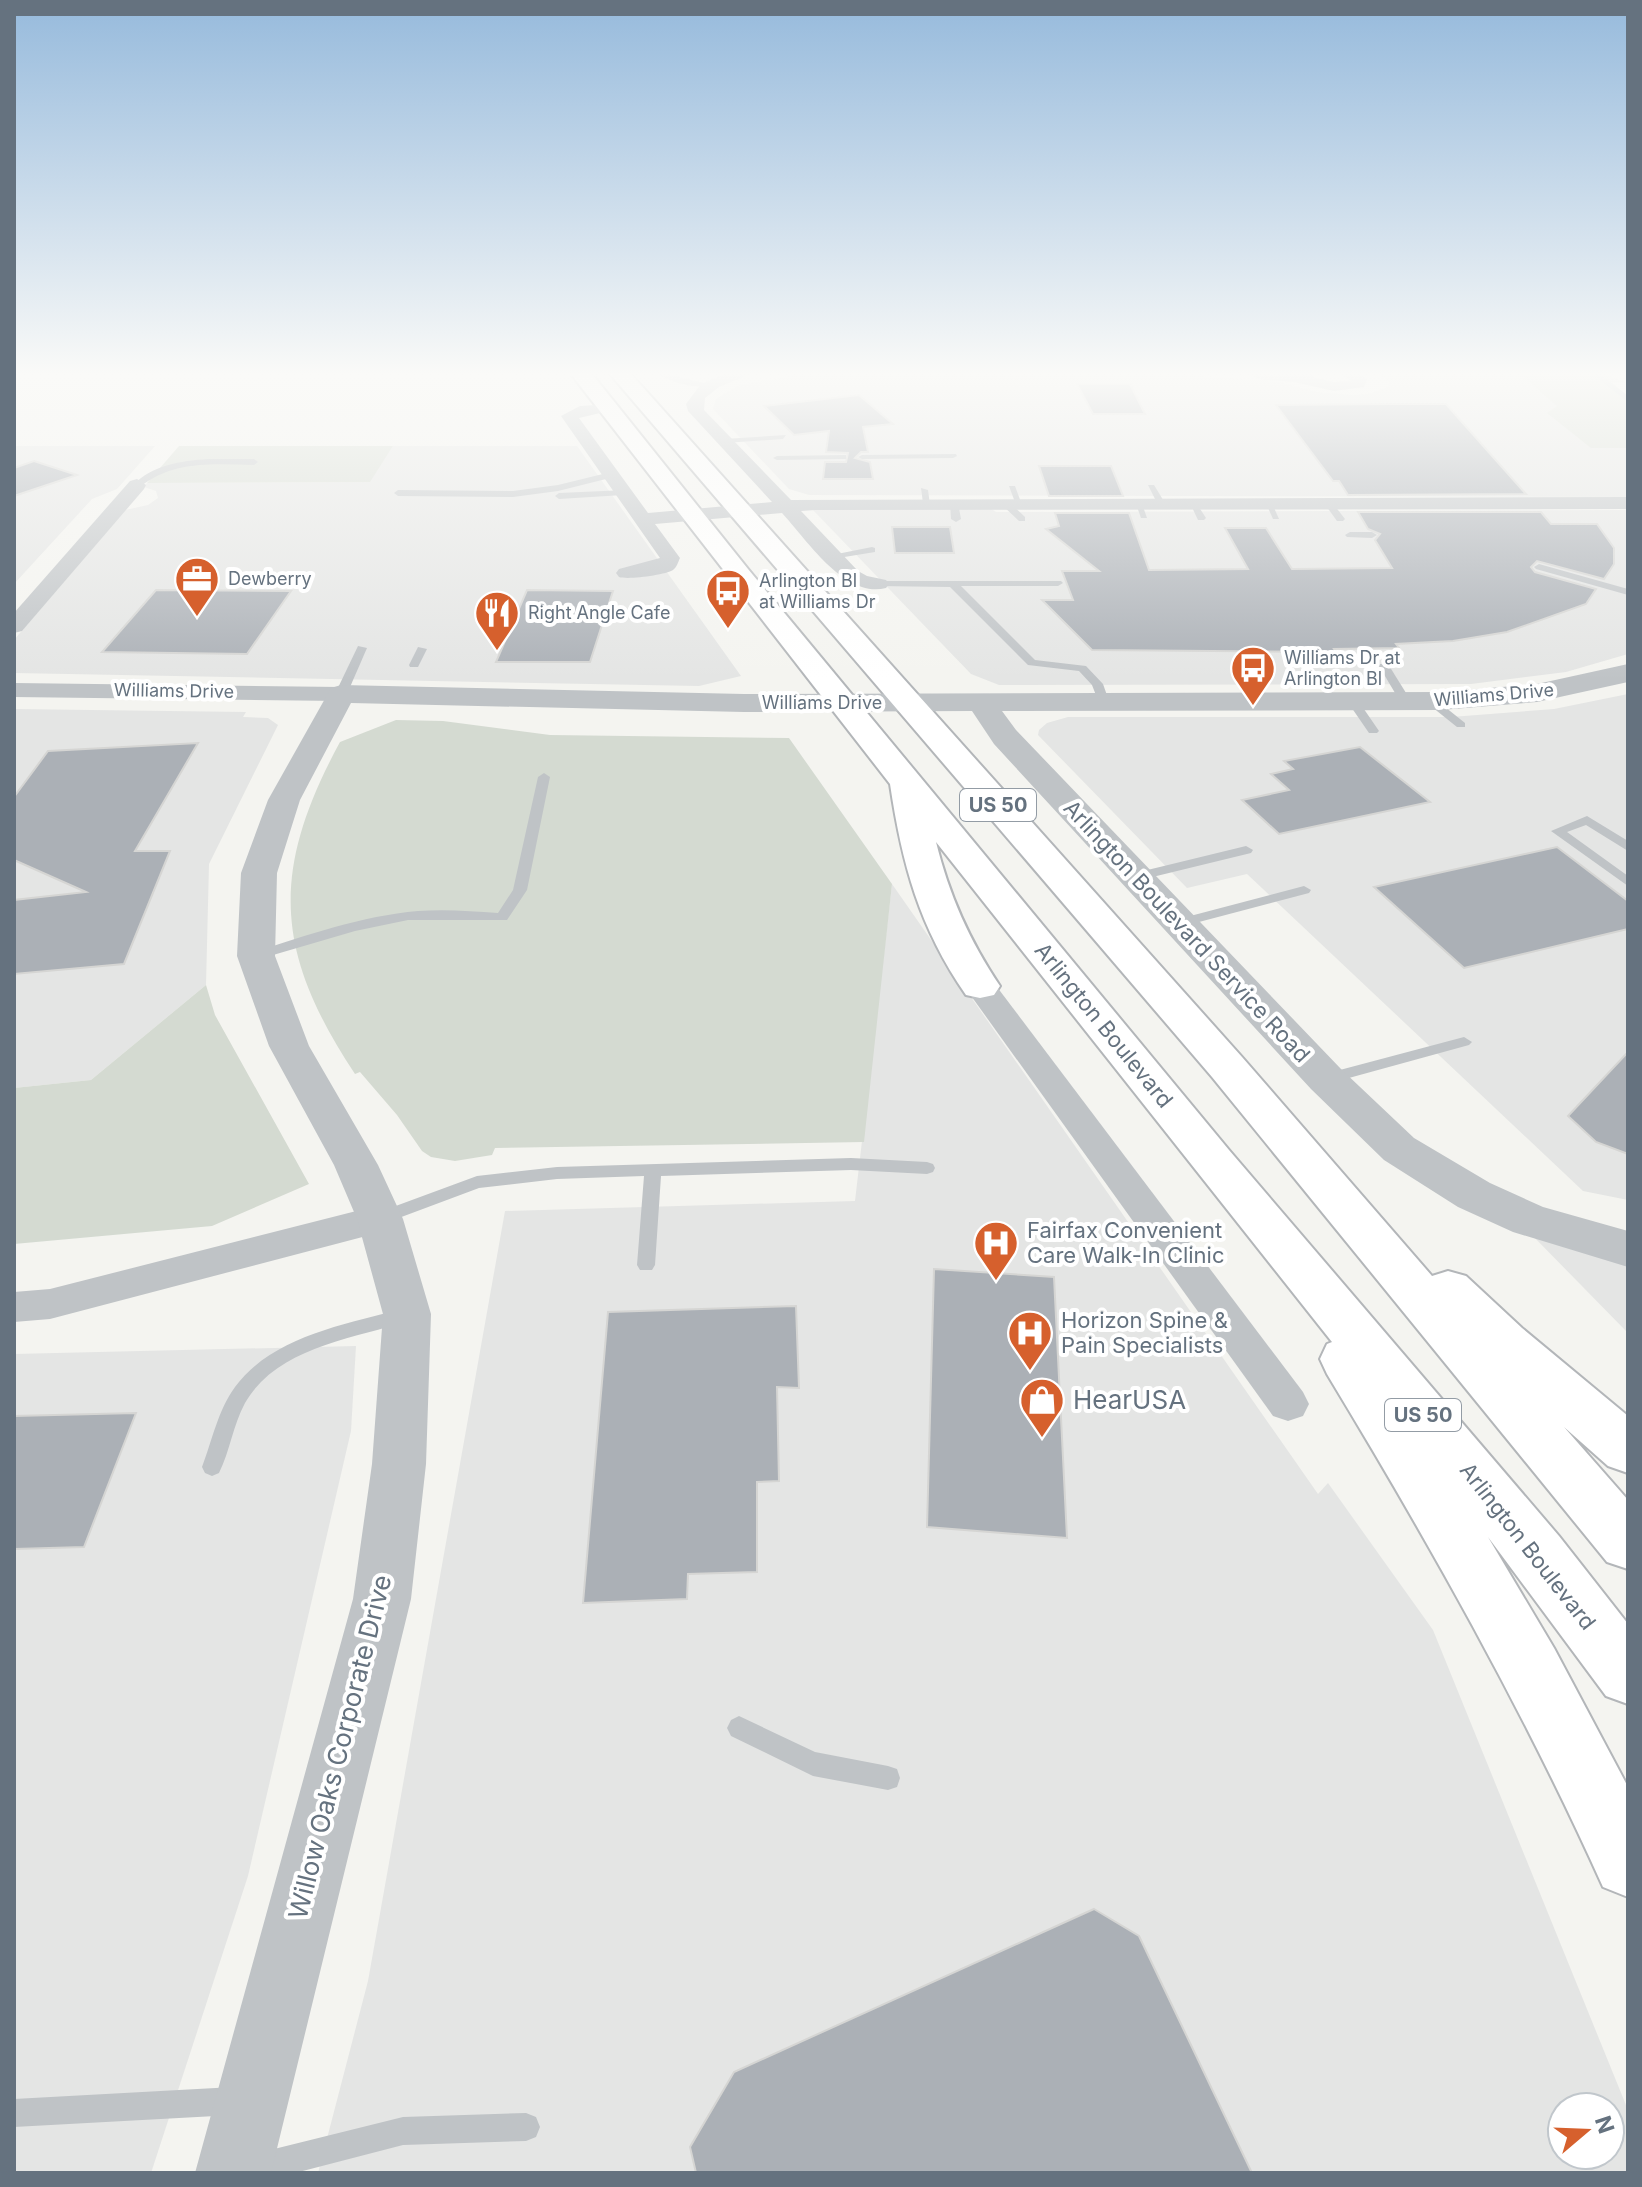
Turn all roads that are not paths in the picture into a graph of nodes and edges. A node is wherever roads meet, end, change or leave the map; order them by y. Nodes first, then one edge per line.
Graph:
1 (148, 476) edge
2 (607, 476) edge
3 (612, 476) edge
4 (663, 476) edge
5 (711, 476) edge
6 (757, 476) edge
7 (137, 485) joint
8 (623, 492) junction
9 (398, 493) dead end
10 (452, 498) junction
11 (1628, 503) edge
12 (784, 505) junction
13 (740, 509) junction
14 (694, 514) junction
15 (643, 519) junction
16 (1350, 535) dead end
17 (1372, 535) dead end
18 (872, 550) dead end
19 (832, 556) junction
20 (1539, 567) dead end
21 (626, 573) dead end
22 (952, 583) junction
23 (1058, 583) dead end
24 (879, 584) joint
25 (1628, 592) edge
26 (14, 626) edge
27 (362, 648) dead end
28 (422, 649) dead end
29 (414, 665) dead end
30 (1384, 666) dead end
31 (1628, 674) edge
32 (14, 690) edge
33 (341, 694) junction
34 (1103, 701) junction
35 (1353, 701) junction
36 (1418, 701) junction
37 (845, 703) junction
38 (981, 703) junction
39 (909, 704) junction
40 (1461, 725) dead end
41 (1373, 731) dead end
42 (544, 777) dead end
43 (906, 778) junction
44 (1628, 847) edge
45 (1246, 850) dead end
46 (1136, 877) junction
47 (1628, 882) edge
48 (1304, 890) dead end
49 (1180, 923) junction
50 (256, 956) junction
51 (980, 986) joint
52 (1464, 1042) dead end
53 (1227, 1067) junction
54 (1326, 1079) junction
55 (1213, 1161) junction
56 (927, 1168) dead end
57 (653, 1170) junction
58 (380, 1219) junction
59 (1628, 1249) edge
60 (646, 1265) dead end
61 (14, 1307) edge
62 (407, 1314) junction
63 (1288, 1404) dead end
64 (1628, 1449) edge
65 (212, 1467) dead end
66 (1628, 1543) edge
67 (1628, 1674) edge
68 (739, 1728) dead end
69 (888, 1778) dead end
70 (1628, 1862) edge
71 (252, 2100) junction
72 (14, 2113) edge
73 (526, 2127) dead end
74 (236, 2173) edge

1 - 7 lane
2 - 10 lane
3 - 8 street
4 - 14 main road, Arlington Boulevard / US 50
5 - 13 main road, US 50
6 - 12 street
7 - 26 street
8 - 10 lane
8 - 15 street
9 - 10 lane
11 - 12 street
12 - 13 street
12 - 19 street
13 - 14 street
13 - 39 main road, US 50
14 - 15 street
14 - 37 main road, Arlington Boulevard / US 50
15 - 21 street
16 - 17 lane
18 - 19 lane
19 - 24 street
20 - 25 lane
22 - 23 lane
22 - 24 lane
22 - 34 lane
27 - 33 lane
28 - 29 lane
30 - 36 lane
31 - 36 street, Williams Drive
32 - 33 street, Williams Drive
33 - 37 street, Williams Drive
33 - 50 street, Willow Oaks Corporate Drive
34 - 35 street, Williams Drive
34 - 38 street, Williams Drive
35 - 36 street, Williams Drive
35 - 41 lane
36 - 40 lane
37 - 39 street, Williams Drive
37 - 43 main road, Arlington Boulevard / US 50
38 - 39 street, Williams Drive
38 - 46 street, Arlington Boulevard Service Road
39 - 53 main road, US 50
42 - 50 lane
43 - 51 main road
43 - 55 main road, Arlington Boulevard / US 50
44 - 47 lane
45 - 46 lane
46 - 49 street, Arlington Boulevard Service Road
48 - 49 lane
49 - 54 street, Arlington Boulevard Service Road
50 - 58 street, Willow Oaks Corporate Drive
51 - 63 street
52 - 54 lane
53 - 64 main road
53 - 66 main road, US 50
54 - 59 street, Arlington Boulevard Service Road
55 - 67 main road, Arlington Boulevard / US 50
55 - 70 main road
56 - 57 lane
57 - 58 lane
57 - 60 lane
58 - 61 street
58 - 62 street, Willow Oaks Corporate Drive
62 - 65 lane
62 - 71 street, Willow Oaks Corporate Drive
68 - 69 lane
71 - 72 lane
71 - 74 street, Willow Oaks Corporate Drive
73 - 74 lane

